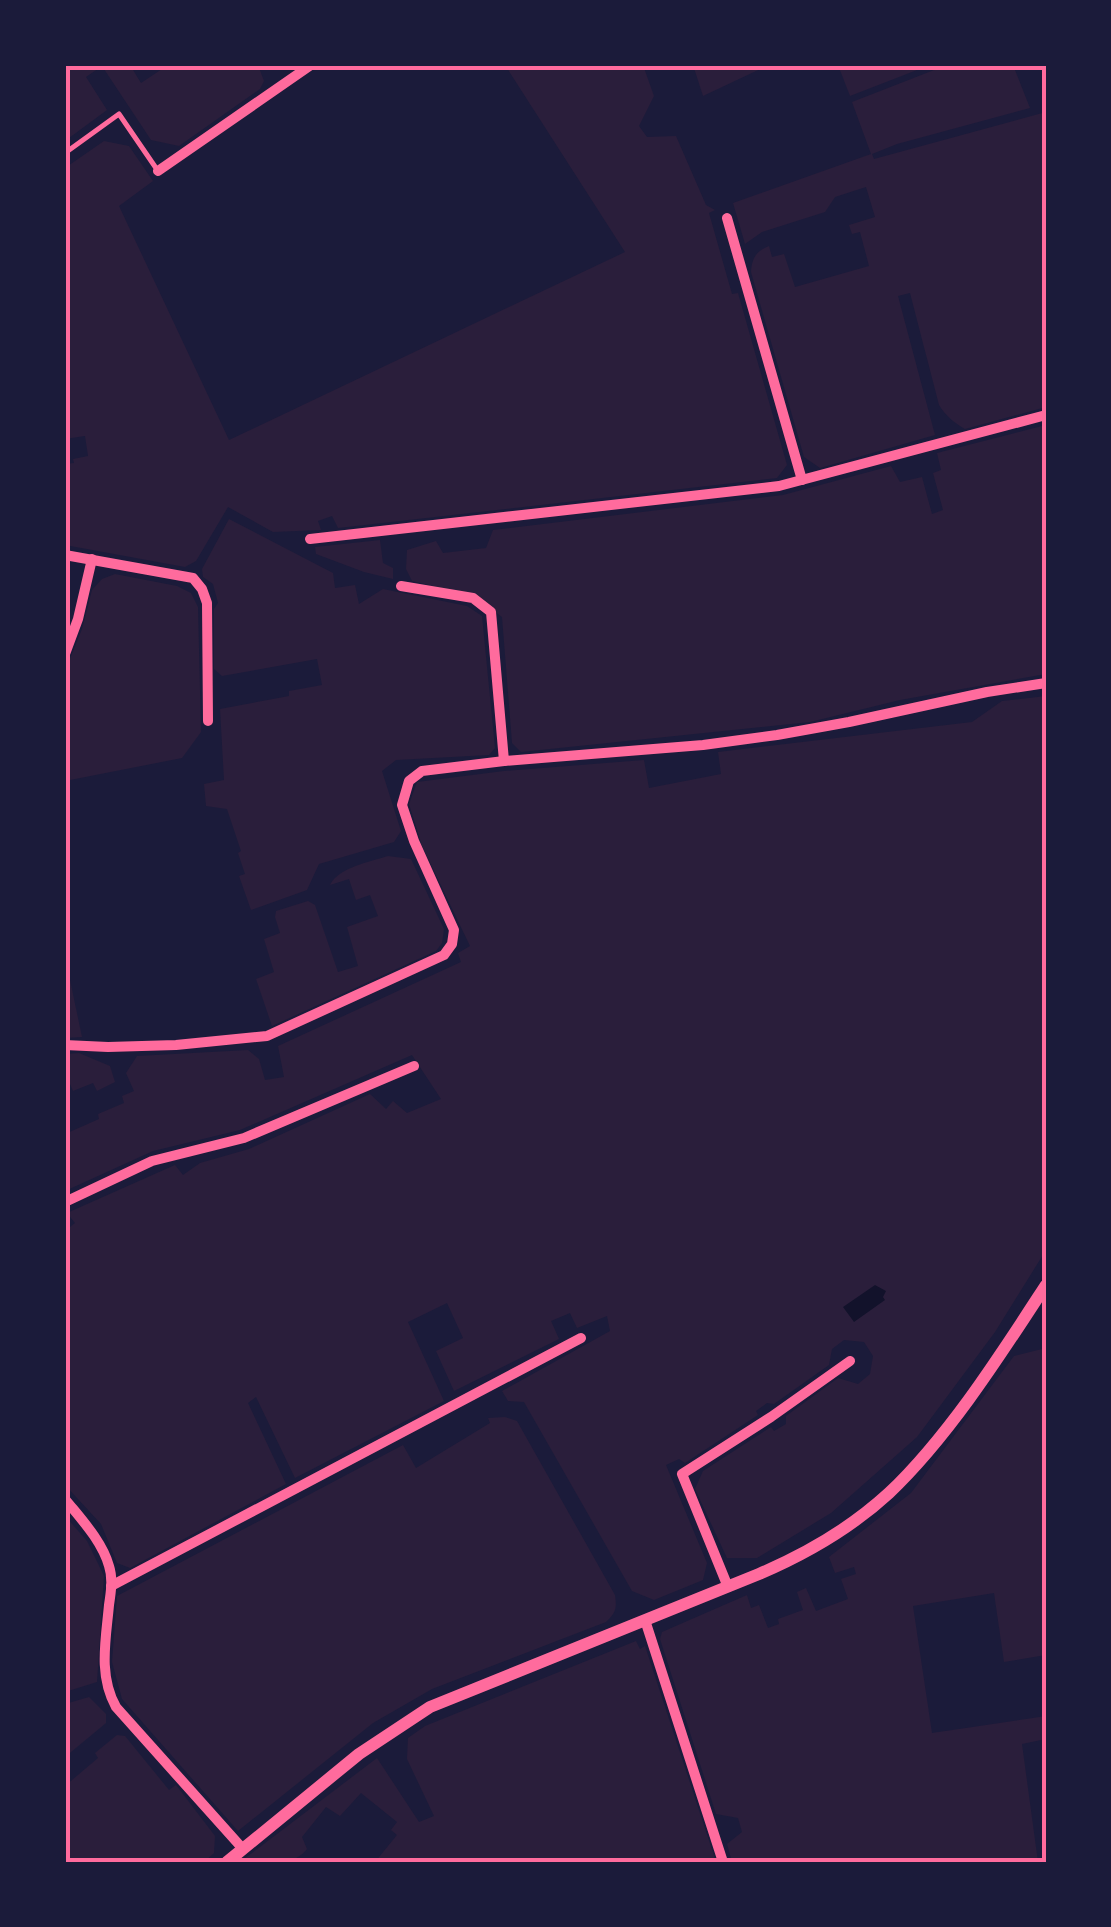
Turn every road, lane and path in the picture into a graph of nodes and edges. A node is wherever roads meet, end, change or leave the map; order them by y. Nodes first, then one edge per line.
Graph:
1 (312, 65) edge
2 (65, 153) edge
3 (158, 171) joint
4 (727, 218) dead end
5 (1046, 415) edge
6 (802, 480) junction
7 (310, 539) dead end
8 (65, 555) edge
9 (92, 559) junction
10 (401, 586) dead end
11 (65, 654) edge
12 (1046, 683) edge
13 (208, 721) dead end
14 (504, 761) junction
15 (65, 1045) edge
16 (414, 1066) dead end
17 (65, 1202) edge
18 (1046, 1284) edge
19 (581, 1338) dead end
20 (850, 1361) dead end
21 (65, 1499) edge
22 (111, 1586) junction
23 (728, 1586) junction
24 (645, 1620) junction
25 (243, 1849) junction
26 (227, 1862) edge
27 (723, 1862) edge

1 - 3 street
2 - 3 lane
4 - 6 street
5 - 6 street
6 - 7 street
8 - 9 street
9 - 11 street
9 - 13 street
10 - 14 street
12 - 14 street
14 - 15 street
16 - 17 street
18 - 23 street
19 - 22 street
20 - 23 street
21 - 22 street
22 - 25 street
23 - 24 street
24 - 25 street
24 - 27 street
25 - 26 street

